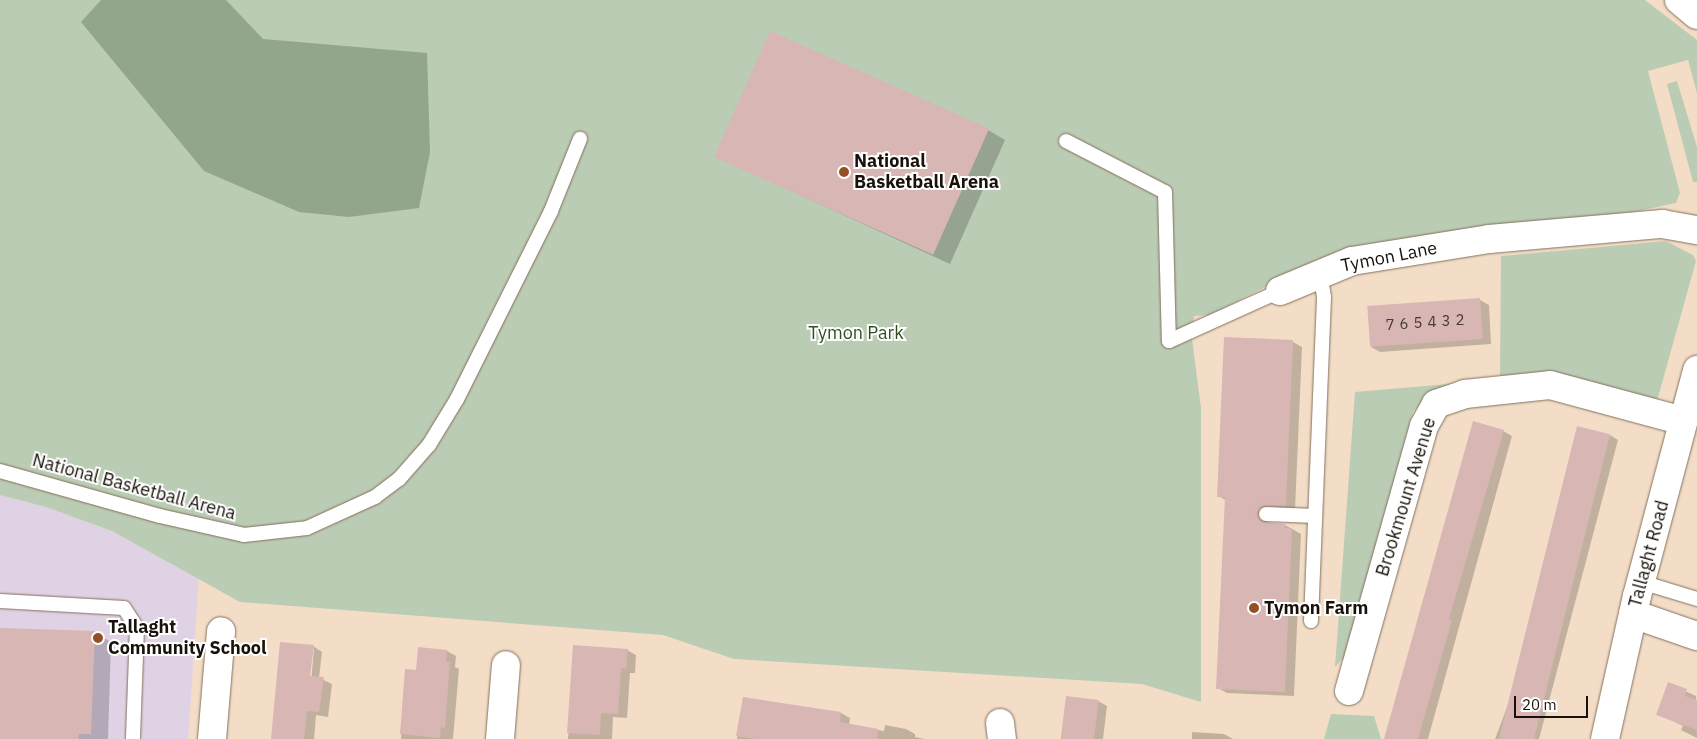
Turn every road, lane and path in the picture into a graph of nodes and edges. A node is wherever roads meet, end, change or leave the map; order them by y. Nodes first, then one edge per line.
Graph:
1 (1679, 0) edge
2 (1697, 15) edge
3 (580, 139) dead end
4 (1066, 142) dead end
5 (1697, 230) edge
6 (1320, 273) junction
7 (1280, 291) joint
8 (1697, 370) edge
9 (1683, 421) junction
10 (0, 471) edge
11 (1266, 514) dead end
12 (1315, 516) junction
13 (1641, 582) junction
14 (1697, 599) edge
15 (0, 601) edge
16 (1633, 614) junction
17 (1310, 621) dead end
18 (221, 631) dead end
19 (1697, 636) edge
20 (506, 665) dead end
21 (1349, 691) dead end
22 (133, 739) edge
23 (212, 739) edge
24 (500, 739) edge
25 (1604, 739) edge

1 - 2 main road
3 - 10 lane, National Basketball Arena
4 - 7 lane
5 - 6 main road, Tymon Lane
6 - 7 main road, Tymon Lane
6 - 12 lane
8 - 9 main road, Tallaght Road
9 - 13 main road, Tallaght Road
9 - 21 main road, Brookmount Avenue
11 - 12 lane
12 - 17 lane
13 - 14 lane
13 - 16 main road, Tallaght Road
15 - 22 lane
16 - 19 main road
16 - 25 main road, Tallaght Road
18 - 23 main road
20 - 24 main road

